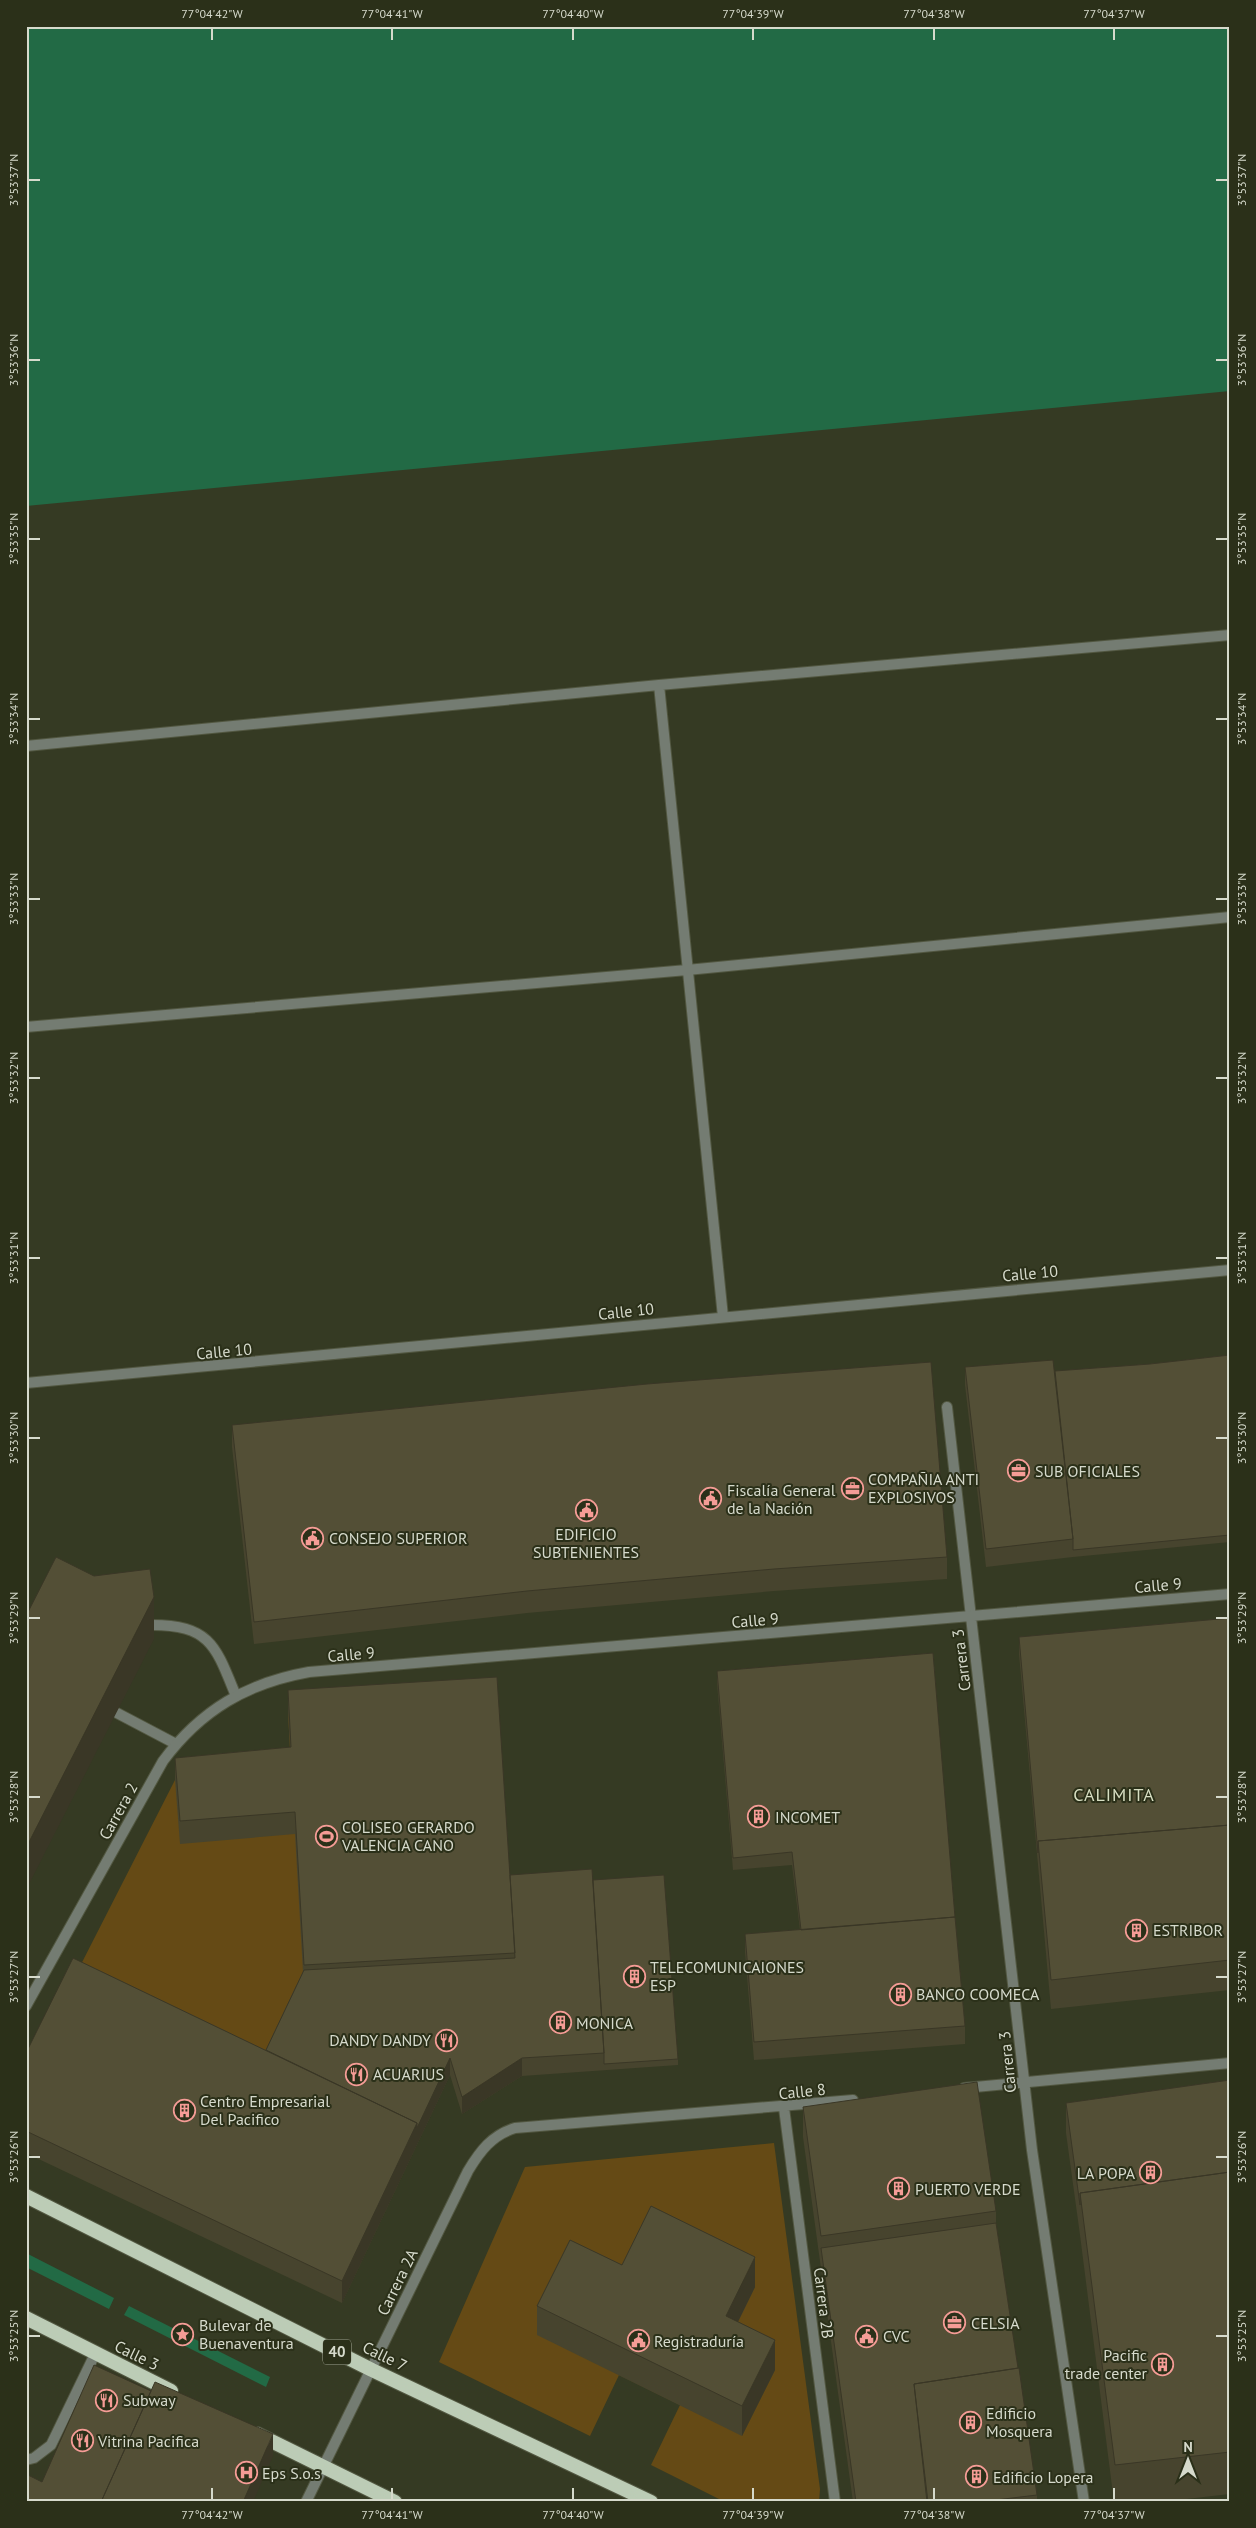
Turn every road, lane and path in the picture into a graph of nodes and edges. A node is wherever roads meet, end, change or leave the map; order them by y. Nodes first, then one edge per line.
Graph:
1 (1230, 635) edge
2 (659, 685) junction
3 (26, 746) edge
4 (1230, 916) edge
5 (687, 970) junction
6 (26, 1027) edge
7 (1230, 1270) edge
8 (723, 1317) junction
9 (26, 1383) edge
10 (948, 1407) dead end
11 (1230, 1594) edge
12 (972, 1618) junction
13 (152, 1624) edge
14 (283, 1677) joint
15 (236, 1696) junction
16 (116, 1712) edge
17 (176, 1744) junction
18 (26, 2006) edge
19 (1230, 2063) edge
20 (1025, 2082) junction
21 (957, 2089) edge
22 (861, 2100) edge
23 (784, 2108) junction
24 (556, 2125) joint
25 (26, 2196) edge
26 (26, 2318) edge
27 (95, 2354) junction
28 (372, 2370) junction
29 (183, 2397) edge
30 (245, 2427) edge
31 (26, 2460) edge
32 (324, 2466) junction
33 (306, 2502) edge
34 (395, 2502) edge
35 (651, 2502) edge
36 (835, 2502) edge
37 (1084, 2502) edge

1 - 2 street
2 - 3 street
2 - 5 street
4 - 5 street
5 - 6 street
5 - 8 street
7 - 8 street, Calle 10
8 - 9 street, Calle 10
10 - 12 street, Carrera 3
11 - 12 street, Calle 9
12 - 14 street, Calle 9
12 - 20 street, Carrera 3
13 - 15 street
14 - 15 street, Carrera 2
15 - 17 street, Carrera 2
16 - 17 street
17 - 18 street, Carrera 2
19 - 20 street
20 - 21 street
20 - 37 street, Carrera 3
22 - 23 street, Calle 8
23 - 24 street, Calle 8
23 - 36 street, Carrera 2B
24 - 28 street, Carrera 2A
25 - 28 highway, Calle 7 / 40
26 - 27 highway, Calle 3
27 - 29 highway, Calle 3
27 - 31 street
28 - 32 street, Carrera 2A
28 - 35 highway, Calle 7 / 40
30 - 32 highway
32 - 33 street, Carrera 2A
32 - 34 highway

